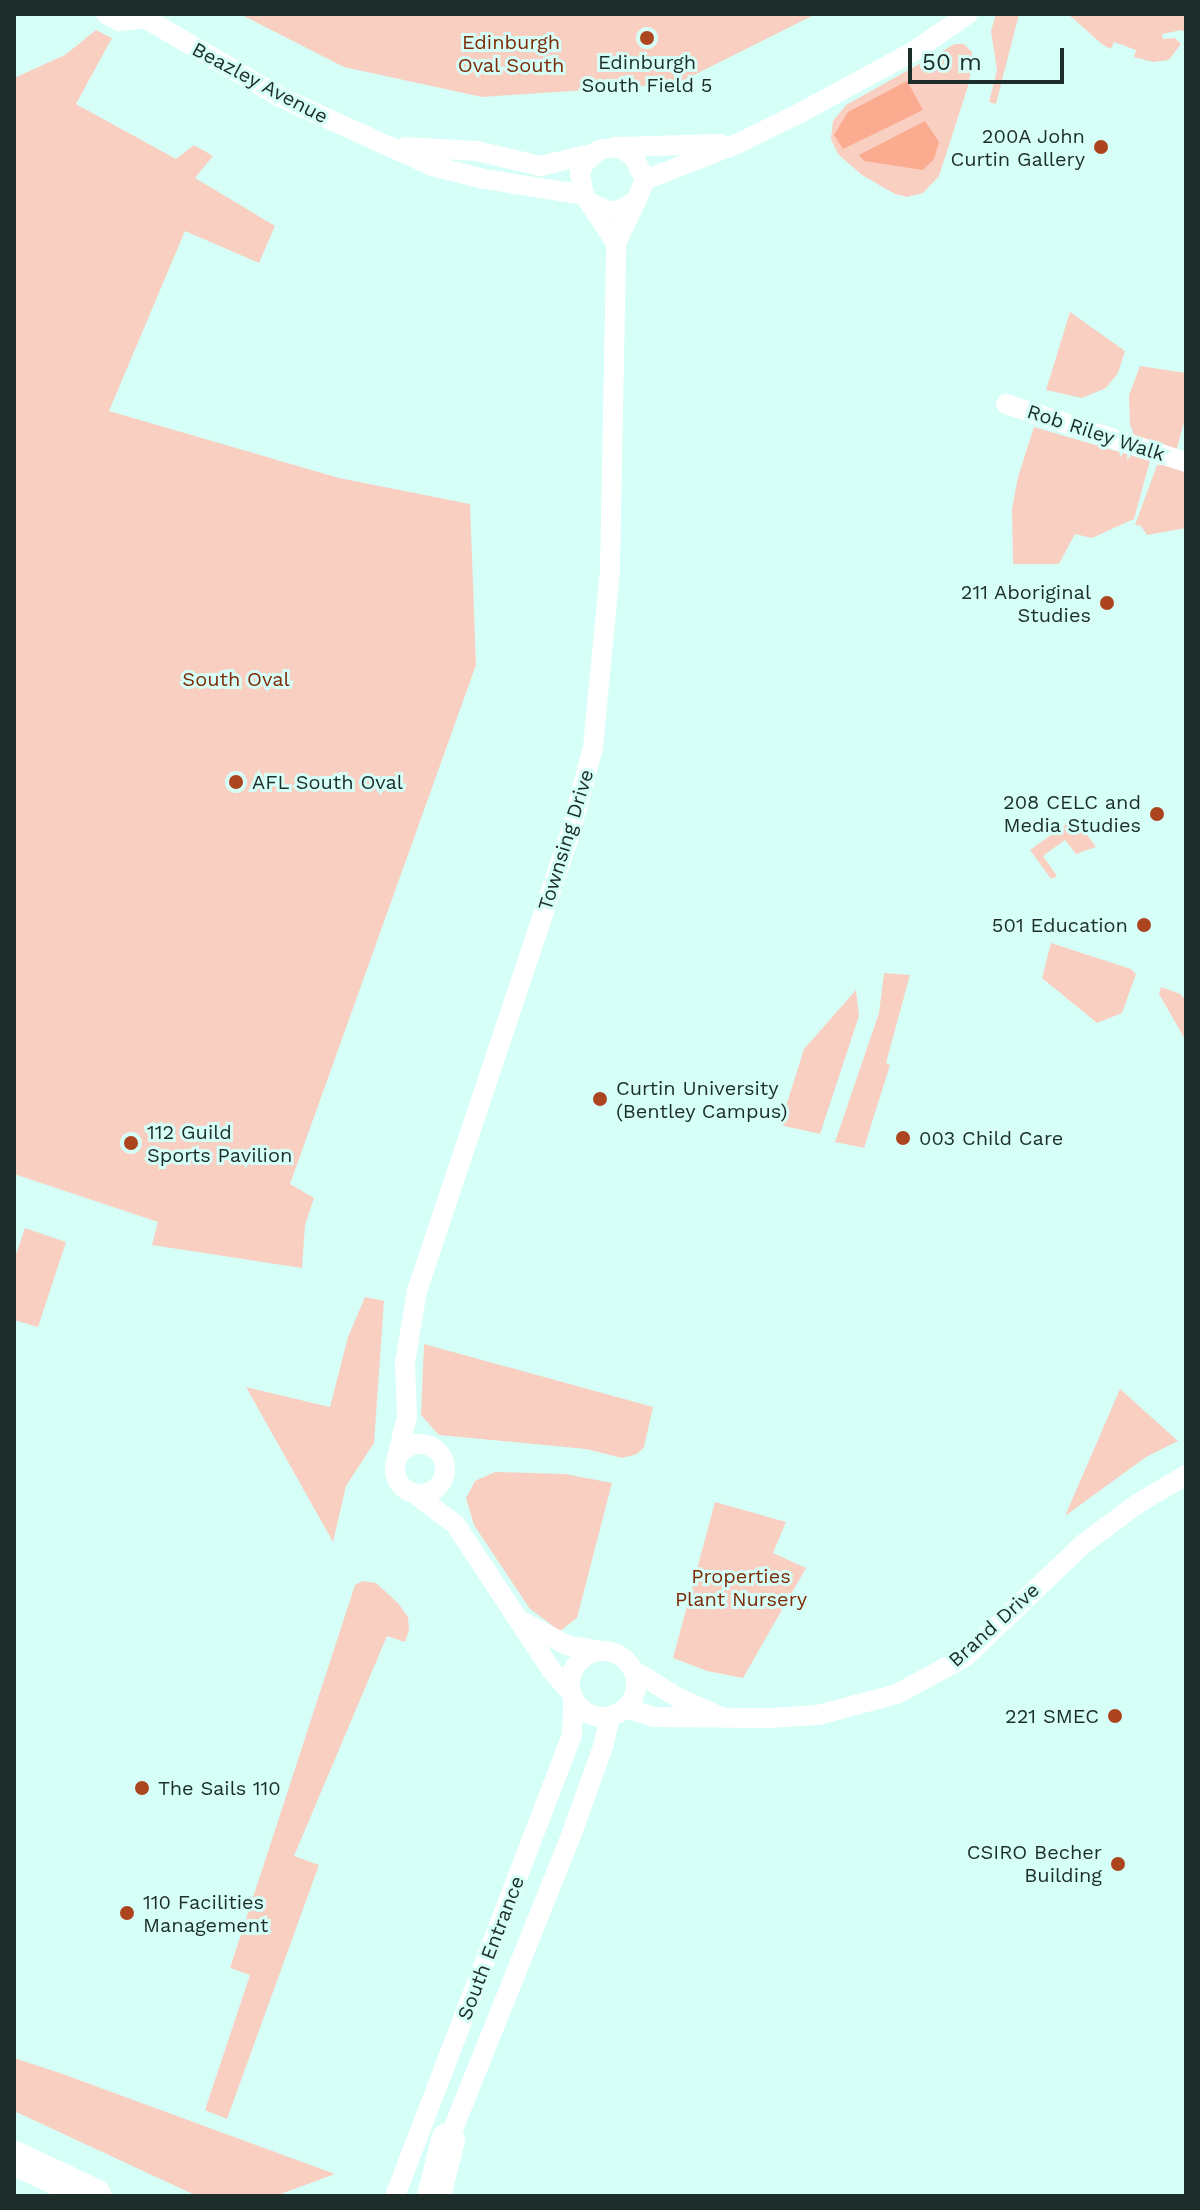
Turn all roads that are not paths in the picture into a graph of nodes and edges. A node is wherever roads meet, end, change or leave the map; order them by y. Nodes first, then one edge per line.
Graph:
1 (106, 14) edge
2 (965, 15) edge
3 (139, 16) edge
4 (382, 143) junction
5 (737, 144) junction
6 (616, 147) junction
7 (591, 154) junction
8 (645, 180) junction
9 (587, 199) junction
10 (636, 201) junction
11 (616, 243) junction
12 (1006, 404) dead end
13 (1186, 462) edge
14 (407, 1416) junction
15 (426, 1444) junction
16 (396, 1462) junction
17 (445, 1474) junction
18 (1186, 1475) edge
19 (415, 1494) junction
20 (456, 1525) junction
21 (516, 1617) junction
22 (600, 1651) junction
23 (633, 1670) junction
24 (572, 1694) junction
25 (618, 1712) junction
26 (727, 1719) junction
27 (448, 2140) junction
28 (14, 2158) edge
29 (95, 2196) edge
30 (395, 2196) edge
31 (427, 2196) edge
32 (434, 2196) edge

1 - 3 street, Beazley Avenue
2 - 5 street
3 - 4 street, Beazley Avenue
4 - 7 street, Beazley Avenue
4 - 9 street, Beazley Avenue
5 - 6 street
5 - 8 street
6 - 7 street
6 - 8 street
7 - 9 street
8 - 10 street
9 - 10 street
9 - 11 street
10 - 11 street, Townsing Drive
11 - 14 street, Townsing Drive
12 - 13 street, Rob Riley Walk
14 - 15 street
14 - 16 street, Townsing Drive
15 - 16 street
15 - 17 street
16 - 19 street
17 - 19 street
17 - 20 street
18 - 26 street, Brand Drive
19 - 20 street
20 - 21 street
21 - 22 street
21 - 24 street
22 - 23 street
22 - 24 street
23 - 25 street
23 - 26 street, Brand Drive
24 - 25 street
24 - 30 street, South Entrance
25 - 26 street, Brand Drive
25 - 27 street, South Entrance
27 - 31 street, South Entrance
27 - 32 main road
28 - 29 main road

